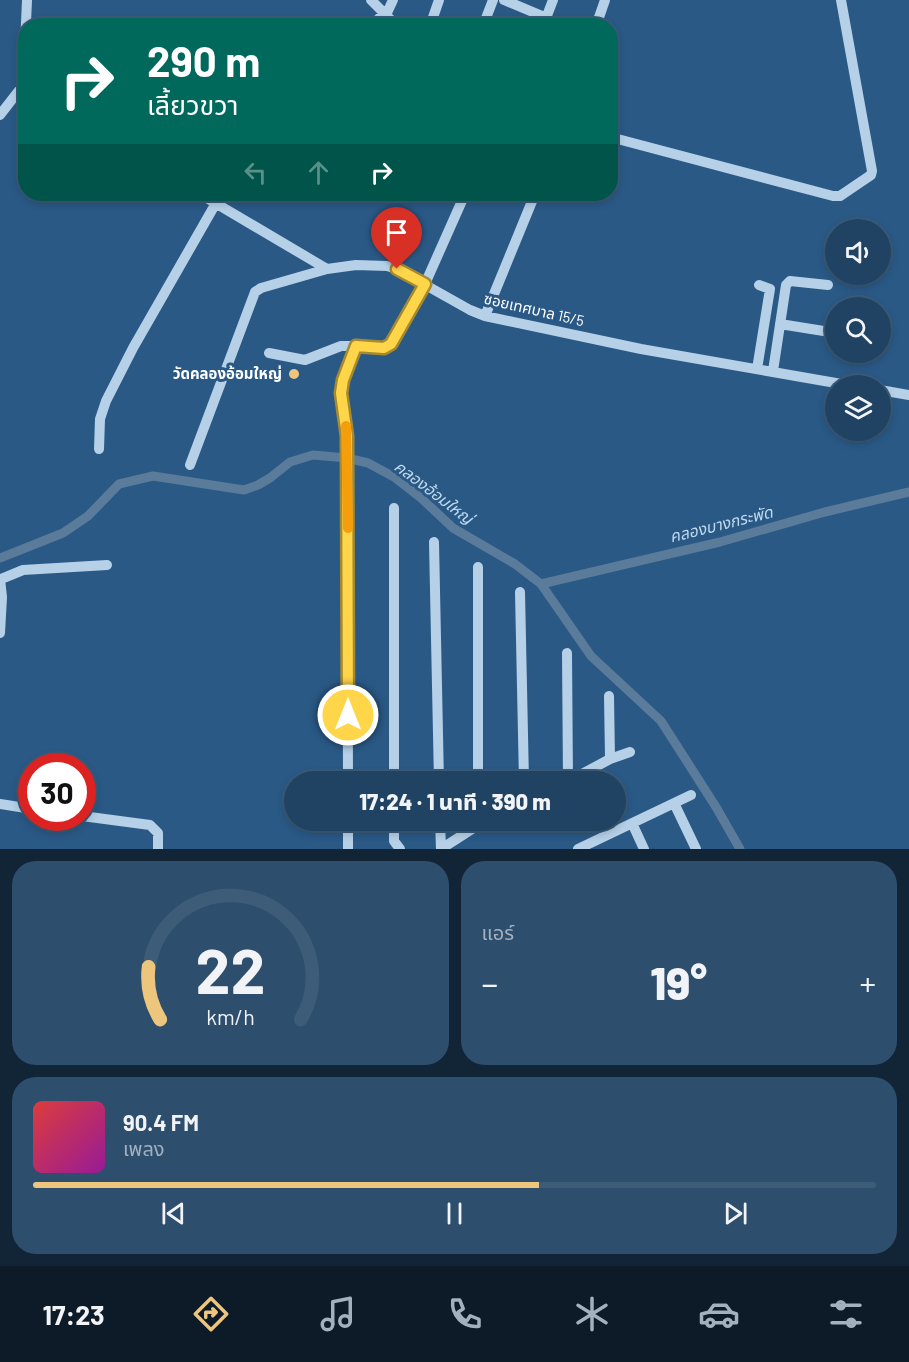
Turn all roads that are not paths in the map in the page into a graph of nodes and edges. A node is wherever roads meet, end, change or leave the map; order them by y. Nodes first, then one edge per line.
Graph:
1 (27, 0) edge
2 (371, 0) edge
3 (393, 0) edge
4 (439, 0) edge
5 (493, 0) edge
6 (504, 0) edge
7 (553, 0) edge
8 (605, 0) edge
9 (841, 0) edge
10 (388, 17) joint
11 (26, 18) edge
12 (433, 18) edge
13 (486, 18) edge
14 (539, 18) edge
15 (546, 18) edge
16 (599, 18) edge
17 (18, 94) edge
18 (0, 115) edge
19 (618, 140) edge
20 (212, 201) edge
21 (462, 201) edge
22 (532, 201) edge
23 (216, 203) junction
24 (327, 269) junction
25 (425, 284) junction
26 (759, 285) dead end
27 (825, 285) edge
28 (485, 316) junction
29 (780, 324) junction
30 (825, 331) edge
31 (356, 346) junction
32 (269, 353) dead end
33 (757, 369) junction
34 (773, 371) junction
35 (825, 381) edge
36 (891, 392) edge
37 (909, 395) edge
38 (99, 449) dead end
39 (190, 465) dead end
40 (394, 508) dead end
41 (434, 542) dead end
42 (107, 565) dead end
43 (478, 567) dead end
44 (0, 579) edge
45 (520, 592) dead end
46 (0, 633) edge
47 (567, 653) dead end
48 (609, 696) dead end
49 (630, 752) dead end
50 (610, 759) junction
51 (348, 771) edge
52 (394, 771) edge
53 (439, 771) edge
54 (478, 771) edge
55 (524, 771) edge
56 (567, 771) edge
57 (587, 771) edge
58 (691, 795) dead end
59 (674, 803) junction
60 (0, 804) edge
61 (18, 807) edge
62 (96, 818) edge
63 (632, 823) junction
64 (348, 831) edge
65 (394, 831) edge
66 (440, 831) edge
67 (467, 831) edge
68 (596, 845) edge
69 (158, 849) edge
70 (348, 849) edge
71 (400, 849) edge
72 (441, 849) edge
73 (578, 849) edge
74 (644, 849) edge
75 (696, 849) edge

1 - 11 street
2 - 10 street
3 - 10 street
4 - 12 street
5 - 13 street
6 - 14 street
7 - 15 street
8 - 16 street
9 - 19 street
17 - 18 street
20 - 23 street
21 - 25 street
22 - 28 street
23 - 24 street
23 - 38 street
24 - 25 street, ซอยเทศบาล 15/5
24 - 39 street, ซอยเทศบาล 15/5
25 - 28 street, ซอยเทศบาล 15/5
25 - 31 street
26 - 33 street
27 - 29 street
28 - 33 street, ซอยเทศบาล 15/5
29 - 30 street
29 - 34 street
31 - 32 street
31 - 51 street
33 - 34 street, ซอยเทศบาล 15/5
34 - 35 street, ซอยเทศบาล 15/5
36 - 37 street
40 - 52 street
41 - 53 street
42 - 44 street
43 - 54 street
44 - 46 street
45 - 55 street
47 - 56 street
48 - 50 street
49 - 50 street
50 - 57 street
58 - 59 street
59 - 63 street
59 - 75 street
60 - 61 street
62 - 69 street
63 - 68 street
63 - 74 street
64 - 70 street
65 - 71 street
66 - 72 street
67 - 72 street
68 - 73 street

